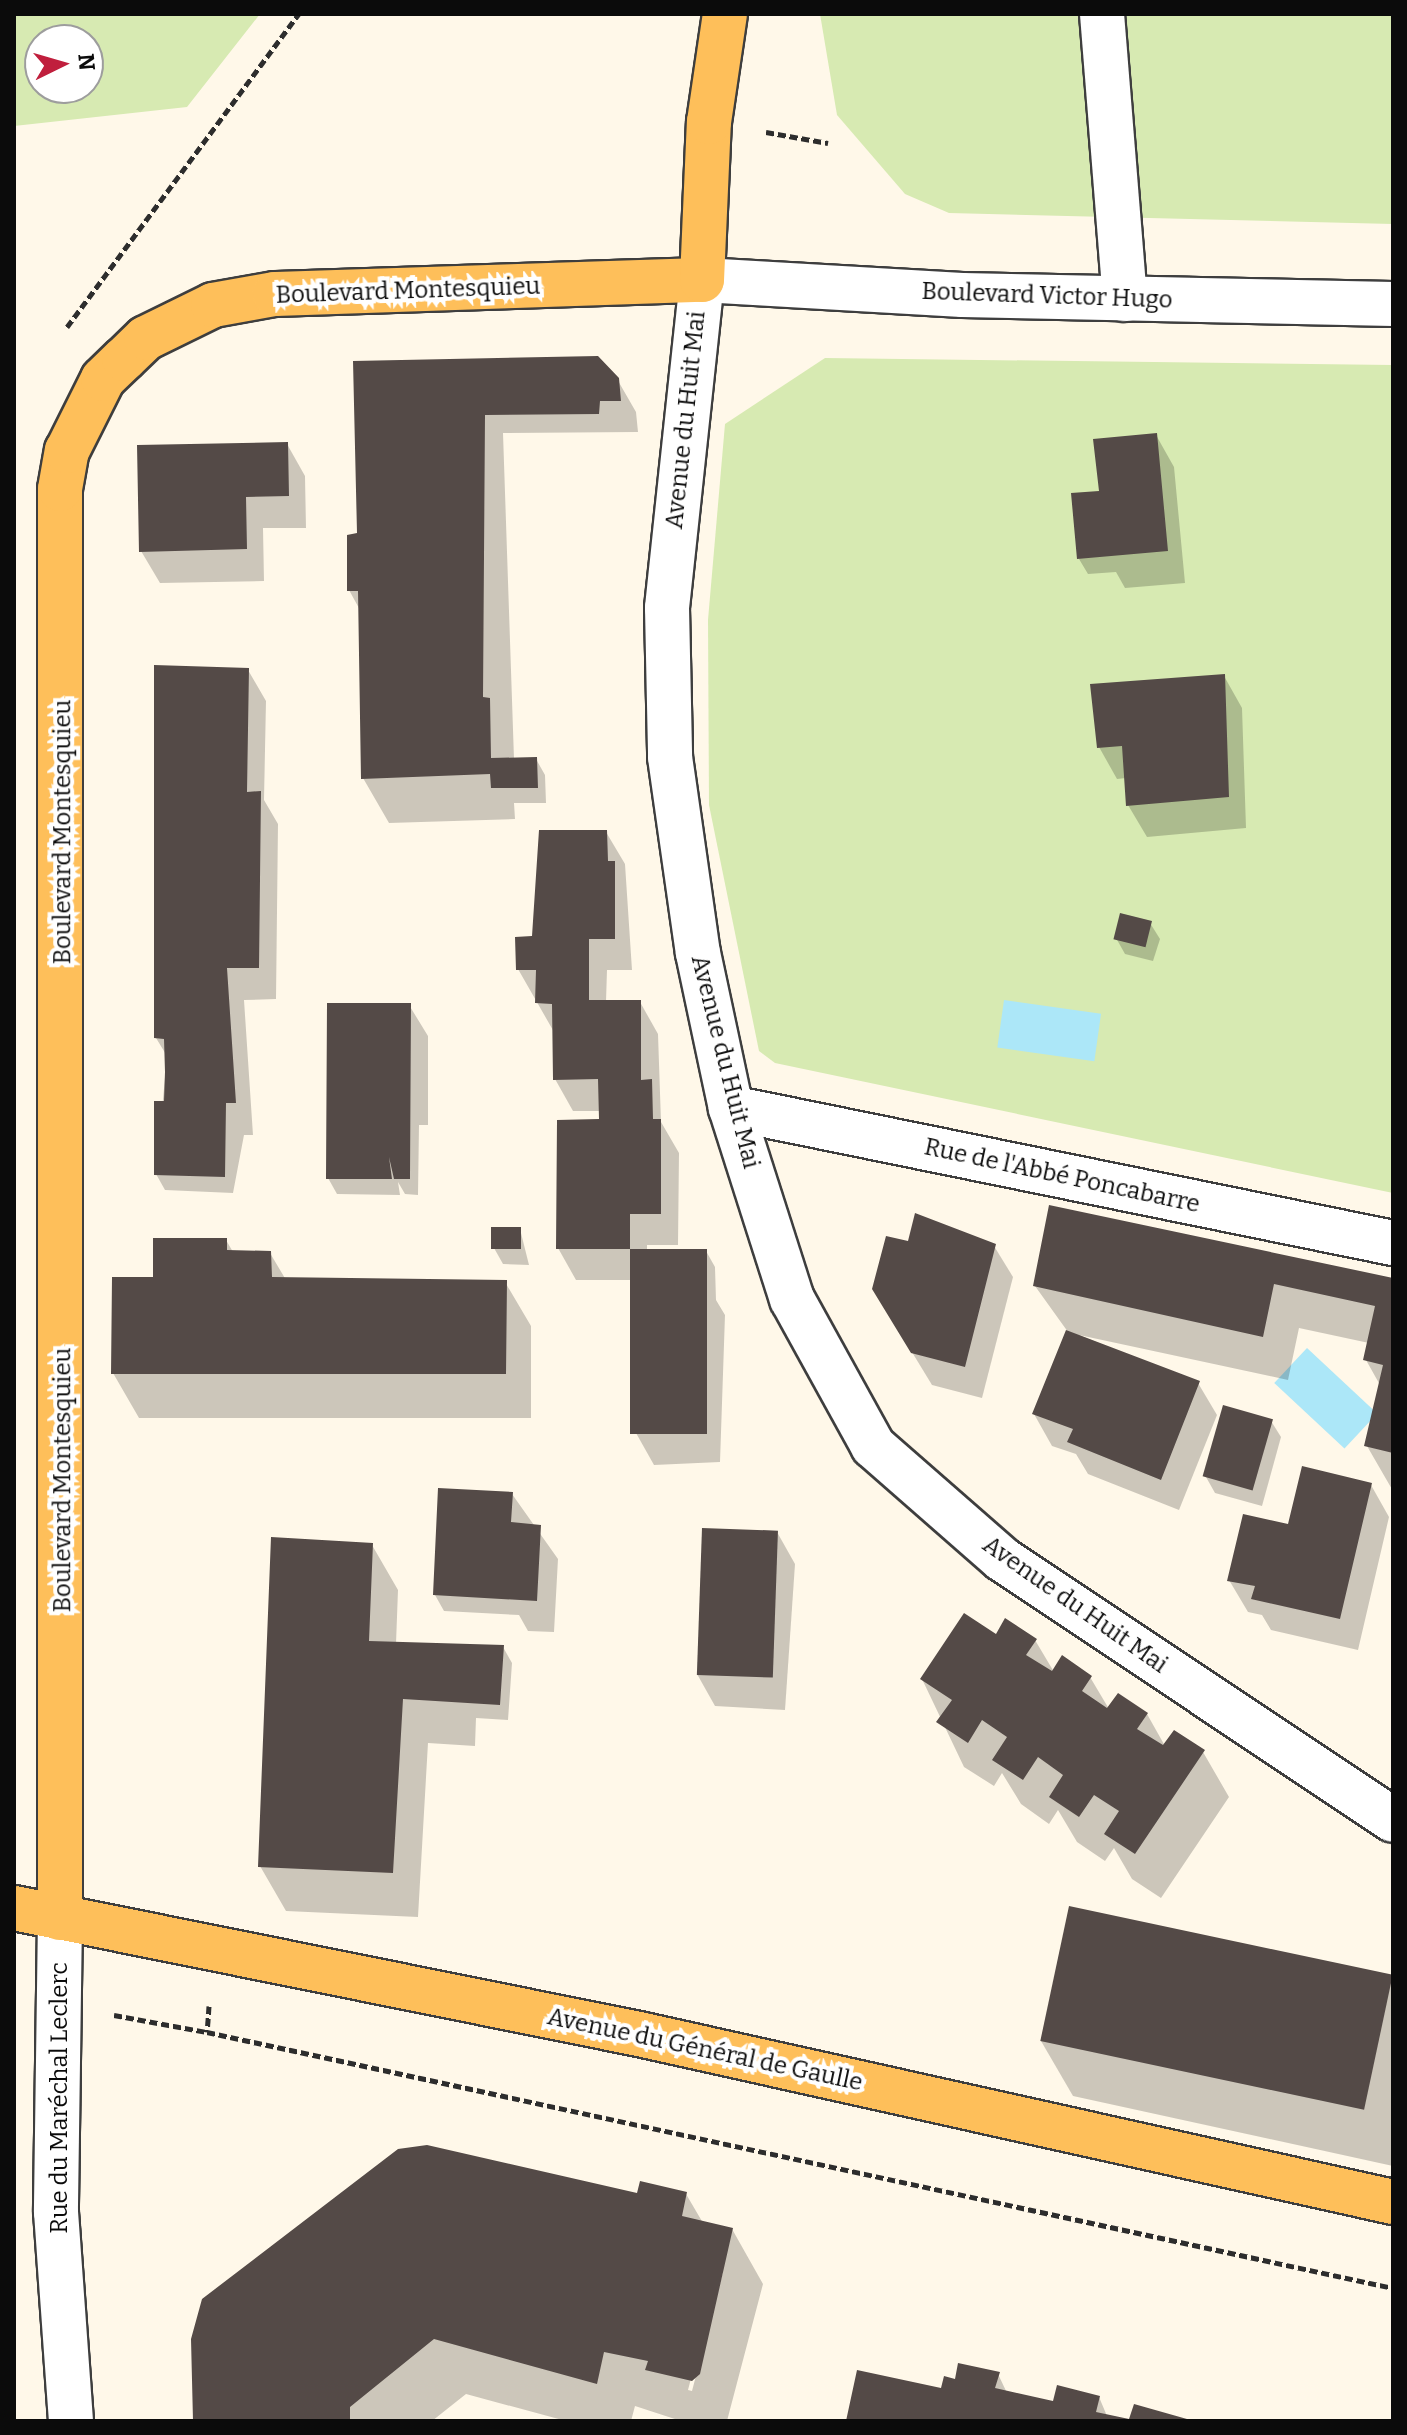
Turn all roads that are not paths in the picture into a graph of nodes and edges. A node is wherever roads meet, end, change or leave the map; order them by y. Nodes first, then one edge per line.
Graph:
1 (725, 14) edge
2 (1102, 14) edge
3 (702, 280) junction
4 (1125, 299) junction
5 (1393, 304) edge
6 (731, 1108) junction
7 (1393, 1243) edge
8 (1393, 1820) edge
9 (14, 1908) edge
10 (60, 1918) junction
11 (1393, 2202) edge
12 (71, 2421) edge

1 - 3 main road, Avenue du Huit Mai
2 - 4 street
3 - 4 street, Boulevard Victor Hugo
3 - 6 street, Avenue du Huit Mai
3 - 10 main road, Boulevard Montesquieu
4 - 5 street, Boulevard Victor Hugo
6 - 7 street, Rue de l'Abbé Poncabarre
6 - 8 street, Avenue du Huit Mai
9 - 10 main road, Avenue du Général de Gaulle
10 - 11 main road, Avenue du Général de Gaulle
10 - 12 street, Rue du Maréchal Leclerc

